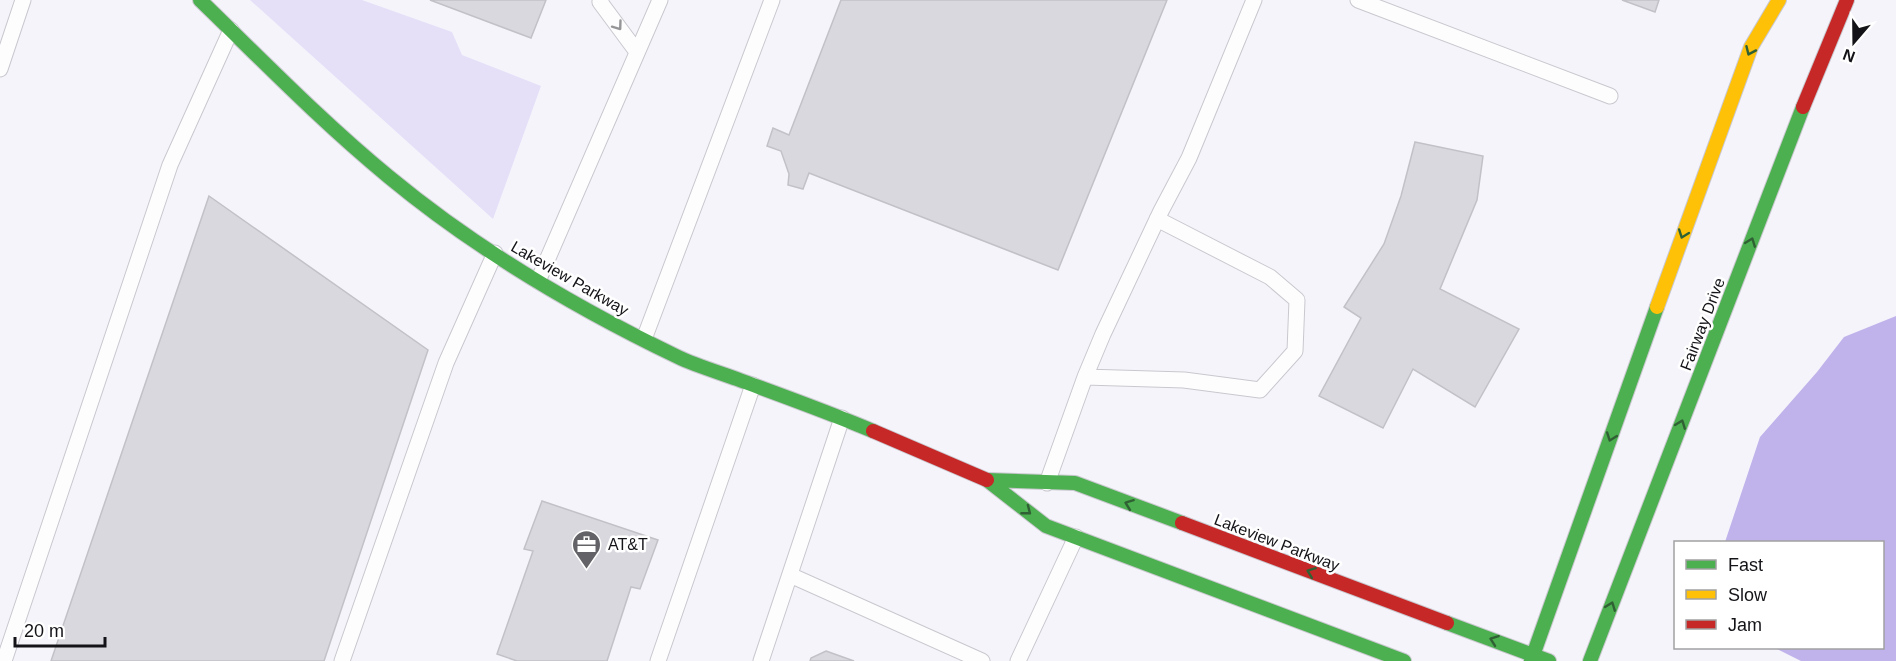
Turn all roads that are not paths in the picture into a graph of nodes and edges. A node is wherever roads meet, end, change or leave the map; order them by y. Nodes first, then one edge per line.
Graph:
1 (23, 0) edge
2 (200, 0) edge
3 (601, 0) edge
4 (660, 0) edge
5 (772, 0) edge
6 (1254, 0) edge
7 (1358, 0) edge
8 (1779, 0) edge
9 (1847, 0) edge
10 (231, 30) junction
11 (637, 52) junction
12 (0, 69) edge
13 (1610, 96) dead end
14 (1157, 219) junction
15 (495, 253) junction
16 (538, 281) junction
17 (644, 339) junction
18 (1085, 377) junction
19 (753, 386) junction
20 (842, 418) junction
21 (987, 480) junction
22 (1047, 483) junction
23 (1076, 537) junction
24 (790, 575) junction
25 (1532, 658) edge
26 (4, 661) edge
27 (342, 661) edge
28 (658, 661) edge
29 (761, 661) edge
30 (982, 661) edge
31 (1018, 661) edge
32 (1404, 661) edge
33 (1549, 661) edge
34 (1590, 661) edge

1 - 12 lane
2 - 10 street, Lakeview Parkway
3 -> 11 lane
4 - 11 lane
5 - 17 lane
6 - 14 lane
7 - 13 lane
8 -> 25 street
34 -> 9 street, Fairway Drive
10 - 15 street, Lakeview Parkway
10 - 26 lane
11 - 16 lane
14 - 18 lane
14 - 18 lane
15 - 16 street, Lakeview Parkway
15 - 27 lane
16 - 17 street, Lakeview Parkway
17 - 19 street, Lakeview Parkway
18 - 22 lane
19 - 20 street, Lakeview Parkway
19 - 28 lane
20 - 21 street, Lakeview Parkway
20 - 24 lane
21 - 22 street, Lakeview Parkway
21 -> 23 street, Lakeview Parkway
25 -> 22 street, Lakeview Parkway
23 - 31 lane
23 - 32 street, Lakeview Parkway
24 - 29 lane
24 - 30 lane
25 - 33 street, Lakeview Parkway

